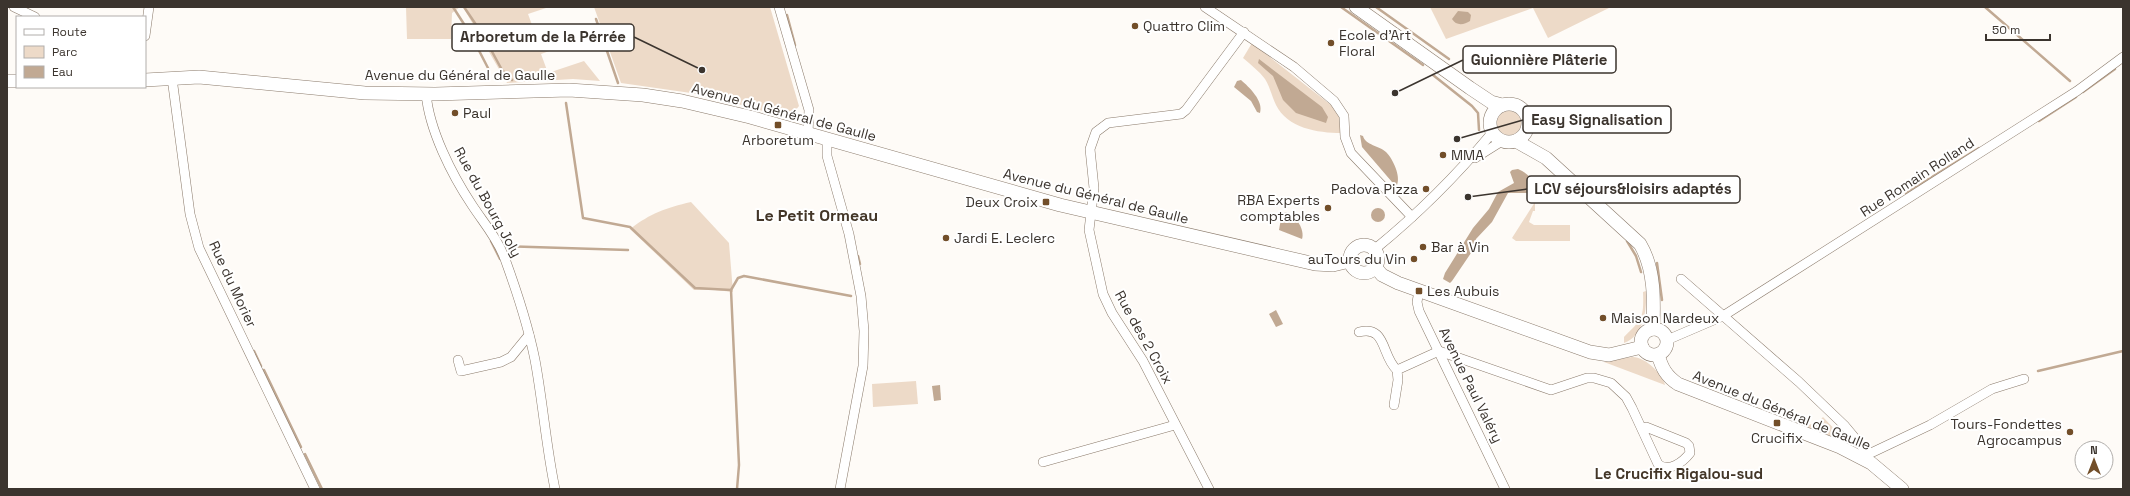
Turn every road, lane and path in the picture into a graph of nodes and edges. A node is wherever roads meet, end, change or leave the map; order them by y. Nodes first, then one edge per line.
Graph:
1 (14, 7) edge
2 (149, 7) edge
3 (779, 7) edge
4 (1205, 7) edge
5 (1356, 7) edge
6 (33, 16) edge
7 (146, 29) edge
8 (1244, 32) junction
9 (2123, 57) edge
10 (146, 70) edge
11 (172, 78) junction
12 (146, 80) edge
13 (1470, 88) junction
14 (426, 94) junction
15 (1502, 105) junction
16 (1491, 116) junction
17 (1529, 126) junction
18 (808, 134) junction
19 (1497, 137) junction
20 (827, 139) junction
21 (1516, 141) junction
22 (1546, 158) junction
23 (1467, 163) junction
24 (1090, 213) junction
25 (1412, 217) junction
26 (1375, 249) junction
27 (1350, 261) junction
28 (1376, 268) junction
29 (1681, 279) dead end
30 (1419, 291) junction
31 (1723, 316) junction
32 (1653, 329) junction
33 (1359, 332) dead end
34 (529, 335) junction
35 (1667, 340) junction
36 (1642, 347) junction
37 (1439, 351) junction
38 (1658, 355) junction
39 (458, 360) dead end
40 (1397, 370) junction
41 (2024, 379) dead end
42 (1394, 404) dead end
43 (1175, 425) junction
44 (1642, 428) junction
45 (1043, 462) dead end
46 (315, 489) edge
47 (555, 489) edge
48 (840, 489) edge
49 (1209, 489) edge
50 (1505, 489) edge
51 (1902, 489) edge

1 - 6 street
2 - 7 street
3 - 18 street
4 - 8 street
5 - 13 street
8 - 24 street, Rue des 2 Croix
8 - 25 street
9 - 31 street, Rue Romain Rolland
10 - 11 street, Avenue du Général de Gaulle
11 - 12 street, Avenue du Général de Gaulle
11 - 14 street, Avenue du Général de Gaulle
11 - 46 street, Rue du Morier
13 - 15 street
13 - 16 street
14 - 18 street, Avenue du Général de Gaulle
14 - 34 street, Rue du Bourg Joly
15 - 16 street
15 - 17 street
16 - 19 street
17 - 21 street
17 - 22 street
18 - 20 street, Avenue du Général de Gaulle
19 - 21 street
19 - 23 street
19 - 23 street
20 - 24 street, Avenue du Général de Gaulle
20 - 48 street
21 - 22 street
22 - 32 street
23 - 25 street
24 - 27 street, Avenue du Général de Gaulle
24 - 43 street, Rue des 2 Croix
25 - 26 street
26 - 27 street
26 - 28 street
27 - 28 street
28 - 30 street
29 - 31 street
30 - 36 street
30 - 37 street, Avenue Paul Valéry
31 - 35 street, Rue Romain Rolland
31 - 41 street
32 - 35 street
32 - 36 street
33 - 40 street
34 - 39 street
34 - 47 street, Rue du Bourg Joly
35 - 38 street
36 - 38 street
37 - 40 street
37 - 44 street
37 - 50 street, Avenue Paul Valéry
38 - 51 street, Avenue du Général de Gaulle
40 - 42 street
43 - 45 street
43 - 49 street, Rue des 2 Croix
44 - 44 street

